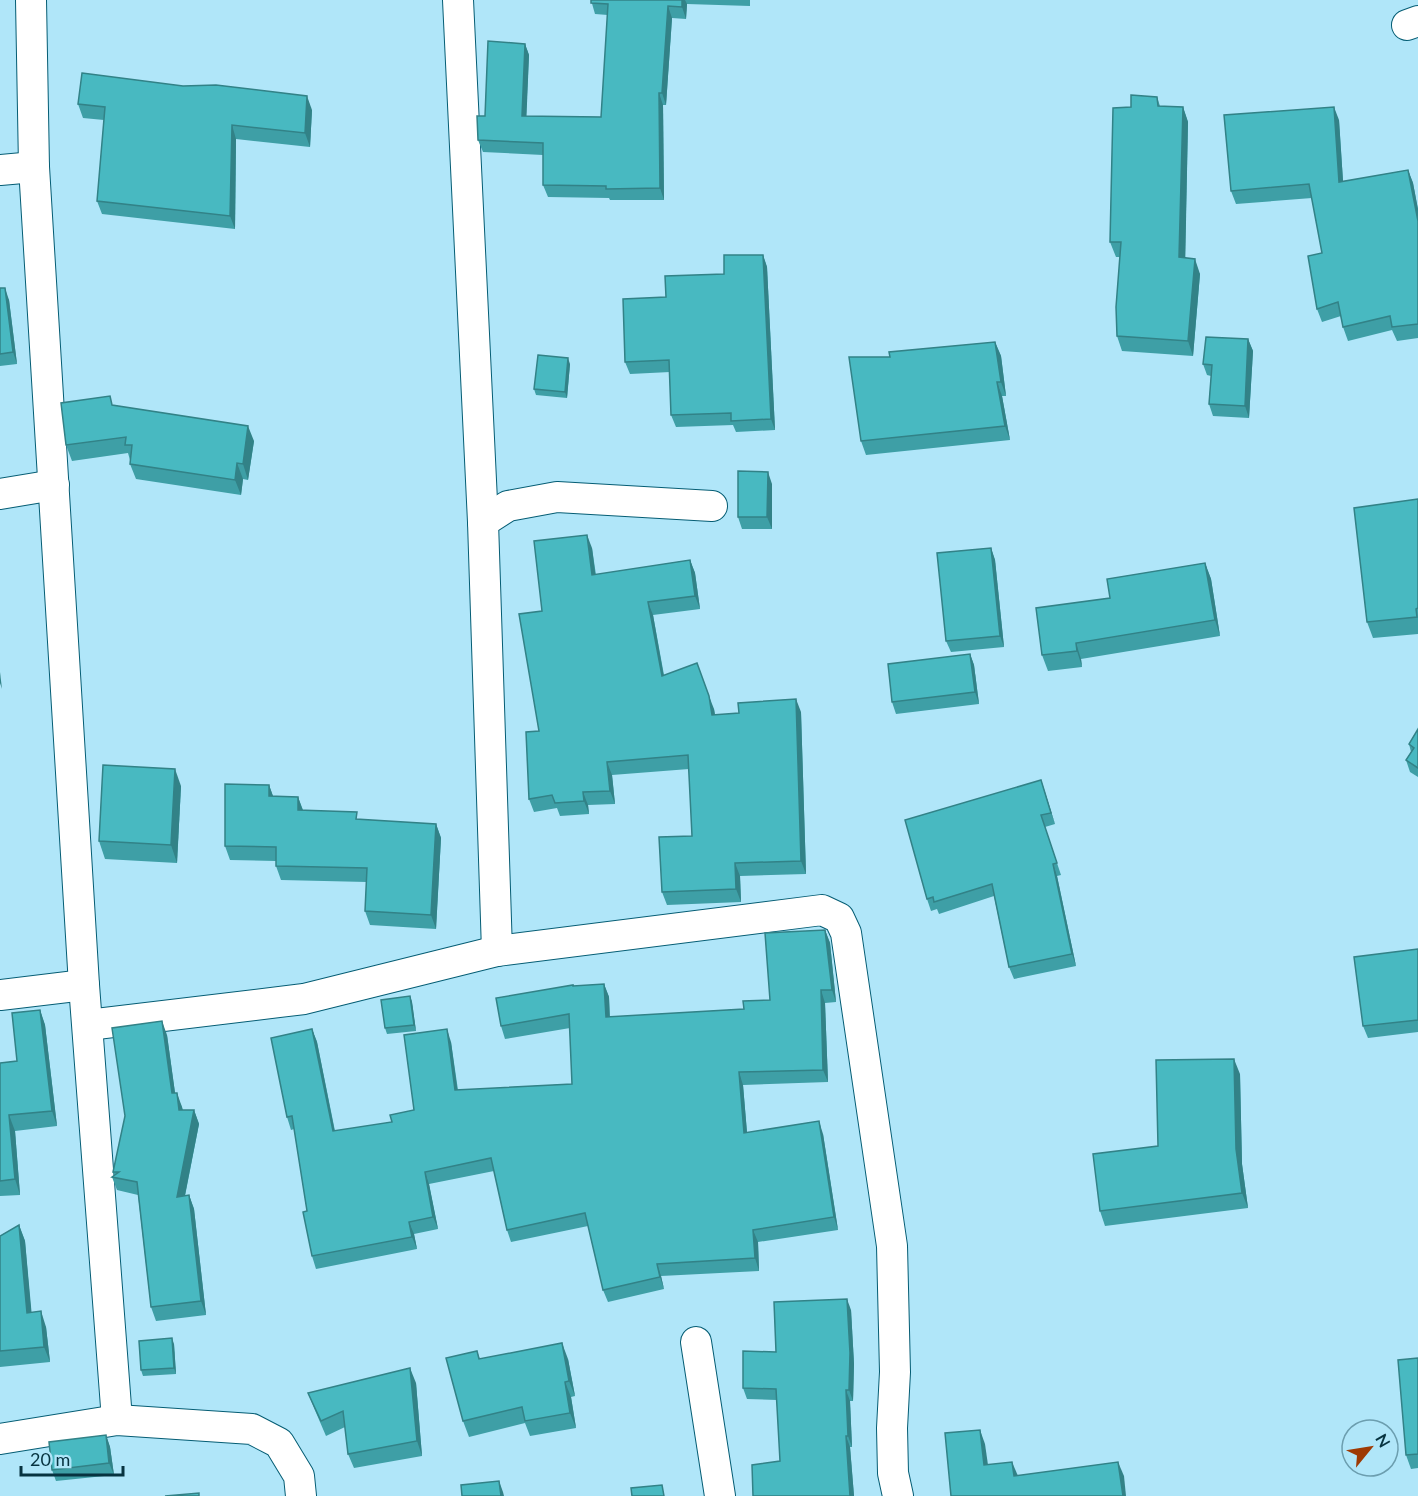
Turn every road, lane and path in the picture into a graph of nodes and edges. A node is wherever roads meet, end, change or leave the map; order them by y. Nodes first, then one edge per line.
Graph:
1 (31, 0) edge
2 (458, 0) edge
3 (34, 167) junction
4 (0, 170) edge
5 (54, 485) junction
6 (0, 494) edge
7 (712, 506) dead end
8 (483, 522) junction
9 (497, 951) junction
10 (84, 985) junction
11 (0, 996) edge
12 (88, 1025) junction
13 (696, 1342) dead end
14 (117, 1420) junction
15 (0, 1439) edge
16 (301, 1496) edge
17 (720, 1496) edge
18 (898, 1496) edge

1 - 3 street
2 - 8 street
3 - 4 street
3 - 5 street
5 - 6 street
5 - 10 street
7 - 8 street
8 - 9 street
9 - 12 street
9 - 18 street
10 - 11 street
10 - 12 street
12 - 14 street
13 - 17 street
14 - 15 street
14 - 16 street

